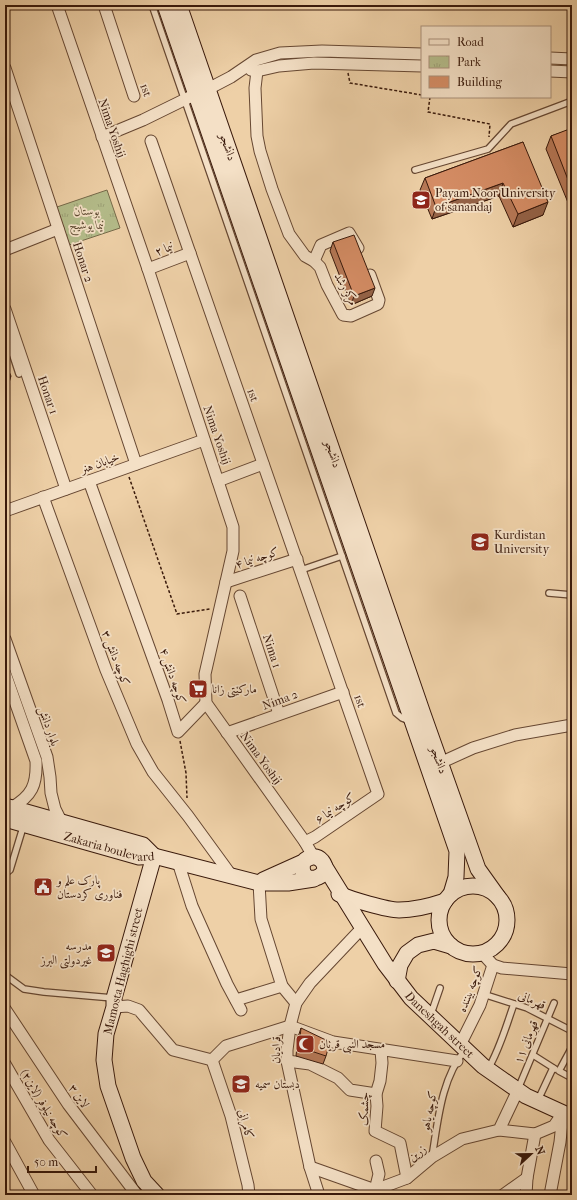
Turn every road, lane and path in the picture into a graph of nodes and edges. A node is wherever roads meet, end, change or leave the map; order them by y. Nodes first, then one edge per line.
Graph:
1 (57, 5) edge
2 (104, 5) edge
3 (152, 5) edge
4 (165, 5) edge
5 (179, 5) edge
6 (421, 54) edge
7 (551, 58) edge
8 (572, 59) edge
9 (345, 64) junction
10 (421, 66) edge
11 (5, 68) edge
12 (242, 69) junction
13 (258, 71) junction
14 (551, 71) edge
15 (572, 72) edge
16 (196, 94) junction
17 (421, 95) edge
18 (134, 96) dead end
19 (430, 98) edge
20 (572, 101) edge
21 (102, 137) junction
22 (151, 141) dead end
23 (488, 149) junction
24 (415, 170) dead end
25 (58, 229) junction
26 (5, 250) edge
27 (190, 253) junction
28 (314, 261) junction
29 (148, 269) junction
30 (5, 309) edge
31 (7, 329) edge
32 (19, 374) dead end
33 (204, 440) junction
34 (263, 464) junction
35 (131, 466) junction
36 (89, 481) junction
37 (218, 481) junction
38 (66, 489) junction
39 (43, 497) junction
40 (5, 511) edge
41 (342, 556) junction
42 (297, 559) junction
43 (301, 570) junction
44 (226, 582) junction
45 (549, 593) dead end
46 (572, 594) edge
47 (240, 596) dead end
48 (220, 607) junction
49 (5, 638) edge
50 (5, 673) edge
51 (343, 692) junction
52 (206, 703) junction
53 (279, 714) junction
54 (412, 722) junction
55 (572, 725) edge
56 (178, 732) junction
57 (227, 733) junction
58 (47, 757) junction
59 (36, 761) junction
60 (440, 763) junction
61 (378, 794) joint
62 (7, 811) edge
63 (188, 816) junction
64 (62, 823) junction
65 (24, 824) junction
66 (305, 842) junction
67 (154, 856) junction
68 (308, 859) junction
69 (178, 862) junction
70 (5, 874) edge
71 (230, 875) junction
72 (318, 875) junction
73 (259, 882) junction
74 (341, 895) junction
75 (448, 897) junction
76 (498, 897) junction
77 (362, 927) junction
78 (451, 946) junction
79 (482, 953) junction
80 (493, 965) junction
81 (572, 974) edge
82 (5, 975) edge
83 (397, 981) junction
84 (282, 986) junction
85 (440, 988) dead end
86 (483, 994) junction
87 (114, 1003) junction
88 (296, 1003) junction
89 (554, 1003) dead end
90 (514, 1004) junction
91 (5, 1009) edge
92 (430, 1016) junction
93 (547, 1018) junction
94 (290, 1026) junction
95 (572, 1031) edge
96 (572, 1047) edge
97 (381, 1050) junction
98 (461, 1052) junction
99 (533, 1055) junction
100 (212, 1060) junction
101 (287, 1061) junction
102 (5, 1064) edge
103 (553, 1068) junction
104 (488, 1070) junction
105 (559, 1071) junction
106 (572, 1078) edge
107 (518, 1090) junction
108 (376, 1094) junction
109 (538, 1101) junction
110 (568, 1114) edge
111 (499, 1130) junction
112 (535, 1134) junction
113 (5, 1142) edge
114 (432, 1157) junction
115 (376, 1160) dead end
116 (310, 1167) junction
117 (407, 1178) junction
118 (527, 1178) junction
119 (381, 1190) edge
120 (34, 1195) edge
121 (92, 1195) edge
122 (137, 1195) edge
123 (157, 1195) edge
124 (249, 1195) edge
125 (319, 1195) edge
126 (503, 1195) edge
127 (526, 1195) edge
128 (550, 1195) edge

1 - 21 street, Nima Yoshij
2 - 18 street, 1st
3 - 16 lane
4 - 16 street, دانشجو
5 - 16 street, دانشجو
6 - 12 street
7 - 8 street
9 - 10 street
9 - 13 street
9 - 17 path
11 - 25 street, Honar 2
12 - 13 street
12 - 16 street
13 - 28 street, مرکز رشد
14 - 15 street
16 - 21 street
16 - 41 lane
16 - 54 street, دانشجو
16 - 60 street, دانشجو
19 - 23 path
20 - 23 lane
21 - 29 street, Nima Yoshij
22 - 27 street, 1st
23 - 24 lane
25 - 26 street
25 - 35 street, Honar 2
27 - 29 street, نیما ۲
27 - 34 street, 1st
28 - 28 street, مرکز رشد
29 - 33 street, Nima Yoshij
30 - 31 street, Honar 1
31 - 32 lane
31 - 38 street, Honar 1
33 - 35 street, خیابان هنر
33 - 37 street, Nima Yoshij
34 - 37 street
34 - 42 street, 1st
35 - 36 street, خیابان هنر
35 - 48 path
36 - 38 street, خیابان هنر
36 - 56 street, کوچه دانش ۴
37 - 44 street, Nima Yoshij
38 - 39 street, خیابان هنر
39 - 40 street, خیابان هنر
39 - 63 street, کوچه دانش ۳
41 - 43 lane
41 - 54 lane
42 - 43 street, 1st
42 - 44 street, کوچه نیما ۴
43 - 51 street, 1st
44 - 48 street, Nima Yoshij
45 - 46 lane
47 - 53 street, Nima 1
48 - 52 street, Nima Yoshij
49 - 58 street, بلوار دانش
50 - 59 street, بلوار دانش
51 - 53 street, Nima 2
51 - 61 street, 1st
52 - 56 street
52 - 57 street, Nima Yoshij
53 - 57 street, Nima 2
54 - 75 street, دانشجو
55 - 60 street
56 - 63 path
57 - 66 street, Nima Yoshij
58 - 59 street
58 - 64 street, بلوار دانش
59 - 62 street, بلوار دانش
60 - 76 street, دانشجو
61 - 66 street, کوچه نیما ۶
62 - 64 street, Zakaria boulevard
62 - 65 street, Zakaria boulevard
63 - 71 street
64 - 67 street, Zakaria boulevard
65 - 67 street, Zakaria boulevard
65 - 70 lane
66 - 68 street, Nima Yoshij
67 - 69 street
67 - 87 street, Mamosta Haghighi street
68 - 72 street, Daneshgah street
68 - 73 street
69 - 71 street
69 - 84 street
71 - 73 street
72 - 73 street
72 - 74 street, Daneshgah street
73 - 84 street
74 - 75 street
74 - 77 street, Daneshgah street
75 - 76 street
75 - 78 street
76 - 79 street
77 - 83 street, Daneshgah street
77 - 88 street, قرادیان
78 - 79 street
78 - 83 street
79 - 80 street
80 - 81 street
80 - 86 street, کوچه بیننده
82 - 87 lane
83 - 92 street, Daneshgah street
84 - 88 street
85 - 92 lane
86 - 90 lane, قهرمانی
86 - 98 street, کوچه بیننده
87 - 100 street
87 - 123 street, Mamosta Haghighi street
88 - 94 street, قرادیان
89 - 93 lane, قهرمانی ۱۱
90 - 93 lane, قهرمانی
90 - 104 lane
91 - 122 street, لاین ۳
92 - 98 street, Daneshgah street
93 - 95 lane, قهرمانی
93 - 99 lane, قهرمانی ۱۱
94 - 97 street
94 - 100 street
94 - 101 street, قرادیان
96 - 105 lane
97 - 98 street
97 - 108 street, چشمک
98 - 104 street, Daneshgah street
98 - 114 lane, کوچه یاهو
99 - 103 lane
99 - 107 lane, قهرمانی ۱۱
100 - 124 street, کامرانی
101 - 108 street
101 - 116 street, قرادیان
102 - 121 street, کوچه نیلوفر (لاین۲)
103 - 105 lane
103 - 109 lane
104 - 107 street, Daneshgah street
105 - 106 lane
107 - 109 street, Daneshgah street
107 - 111 street
108 - 117 street, چشمک
109 - 110 street, Daneshgah street
110 - 112 street
110 - 128 street
111 - 112 street
111 - 114 street, زرین
112 - 118 street
113 - 120 street
114 - 117 street, زرین
115 - 119 street
116 - 119 street
116 - 125 street, قرادیان
117 - 119 street, زرین
118 - 126 street
118 - 127 street

